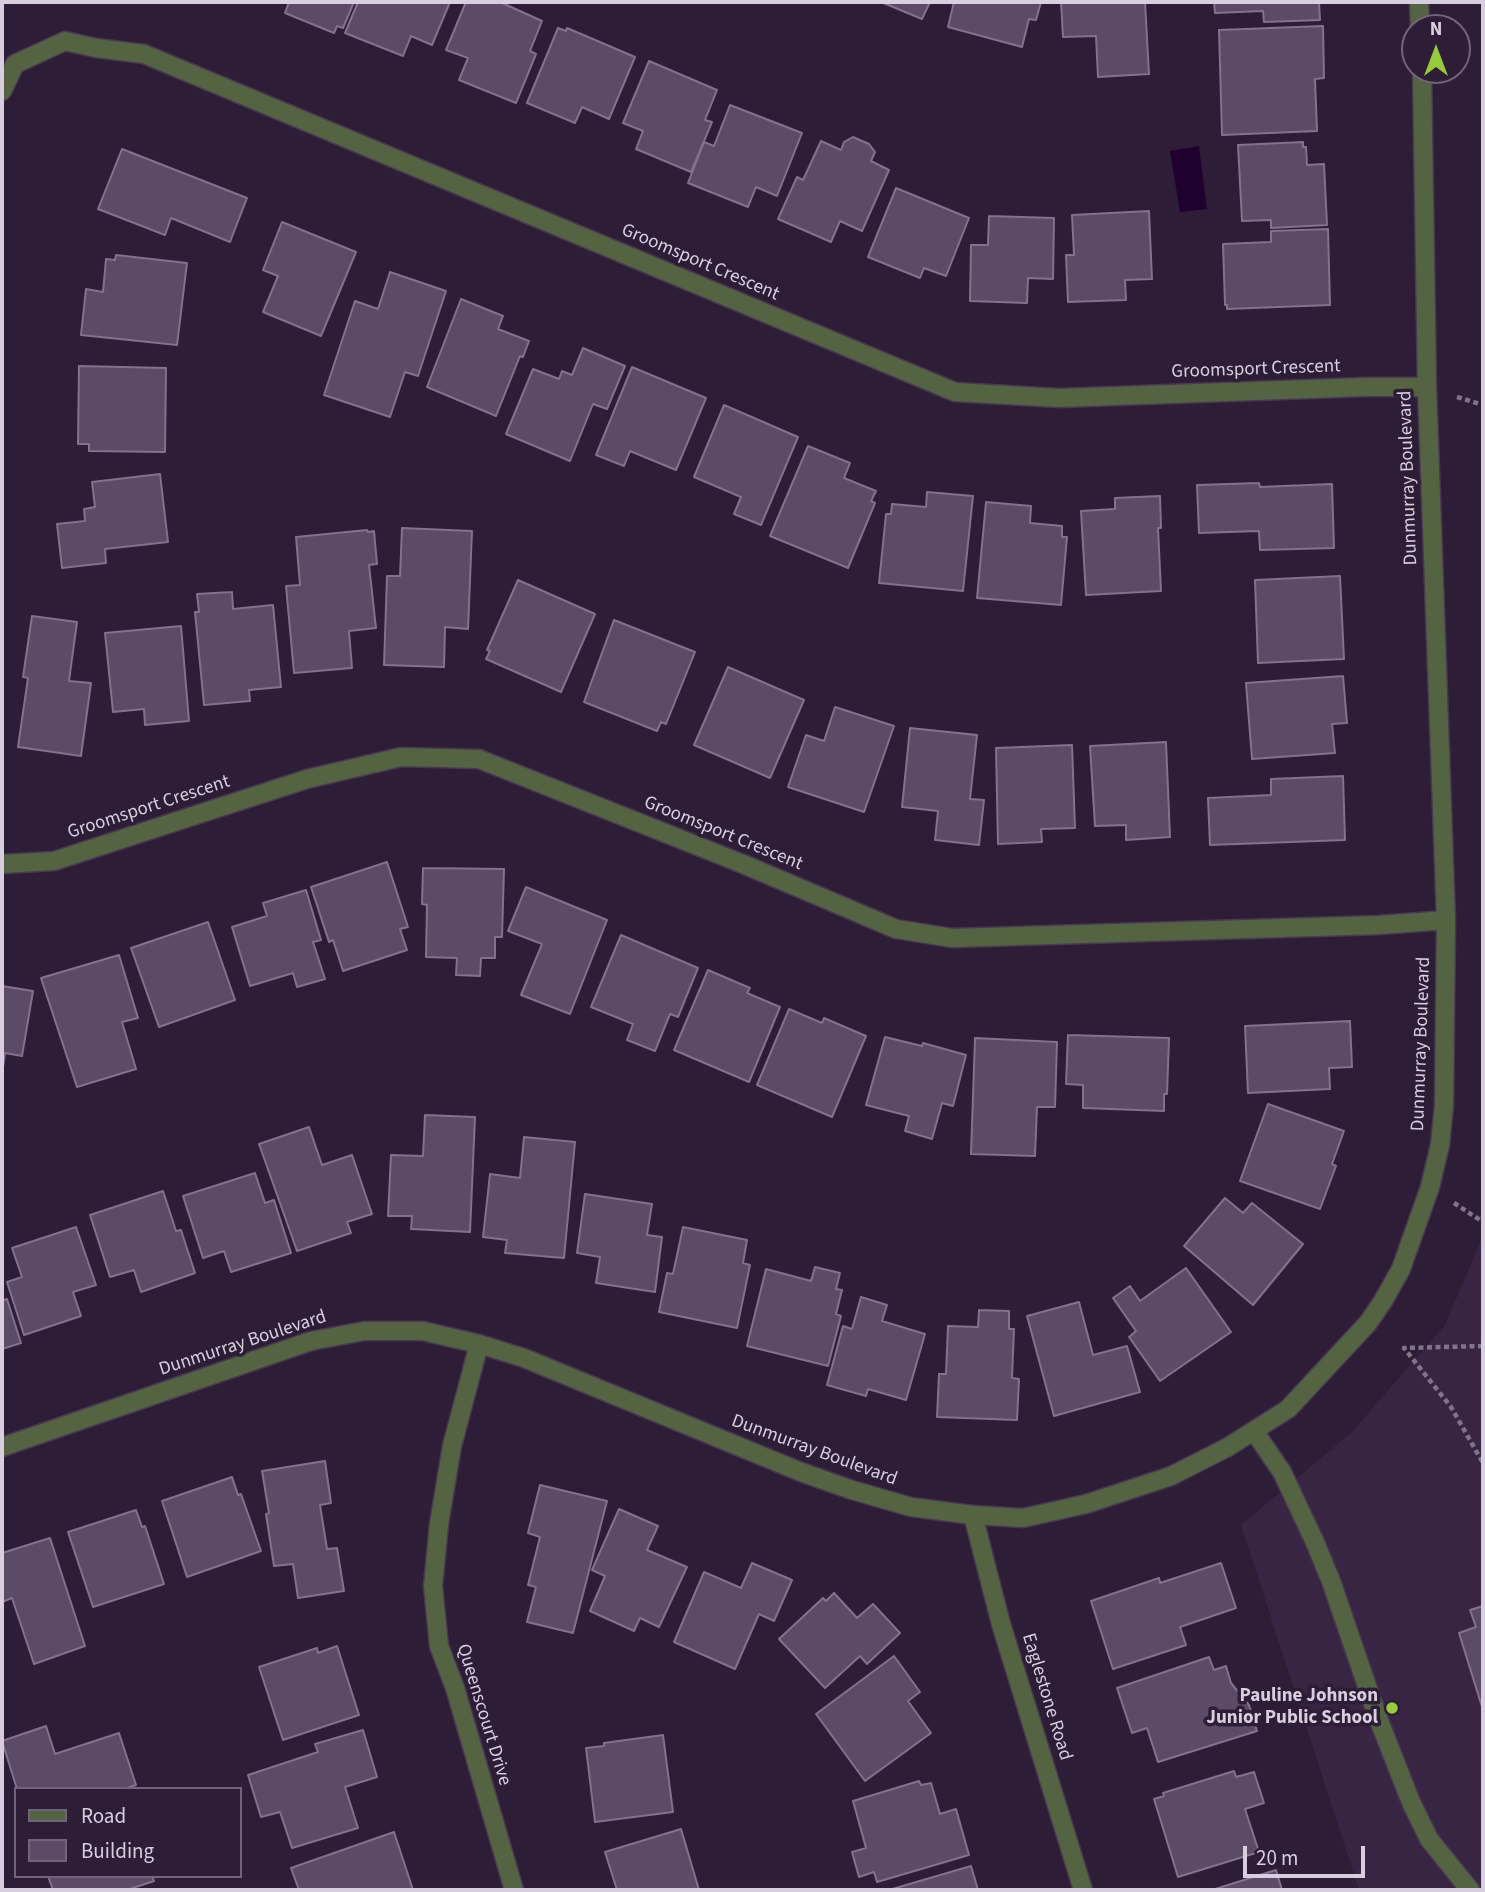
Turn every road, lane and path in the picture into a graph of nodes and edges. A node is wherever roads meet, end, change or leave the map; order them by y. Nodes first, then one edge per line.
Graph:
1 (1422, 84) edge
2 (2, 90) edge
3 (1427, 387) junction
4 (2, 864) edge
5 (1446, 920) junction
6 (479, 1344) junction
7 (1483, 1346) edge
8 (1254, 1431) junction
9 (2, 1447) edge
10 (1483, 1463) edge
11 (973, 1515) junction
12 (514, 1890) edge
13 (1083, 1890) edge
14 (1470, 1890) edge

1 - 3 street, Dunmurray Boulevard
2 - 3 street, Groomsport Crescent
3 - 5 street, Dunmurray Boulevard
4 - 5 street, Groomsport Crescent
5 - 8 street, Dunmurray Boulevard
6 - 9 street, Dunmurray Boulevard
6 - 11 street, Dunmurray Boulevard
6 - 12 street, Queenscourt Drive
7 - 10 path
8 - 11 street, Dunmurray Boulevard
8 - 14 street
11 - 13 street, Eaglestone Road

